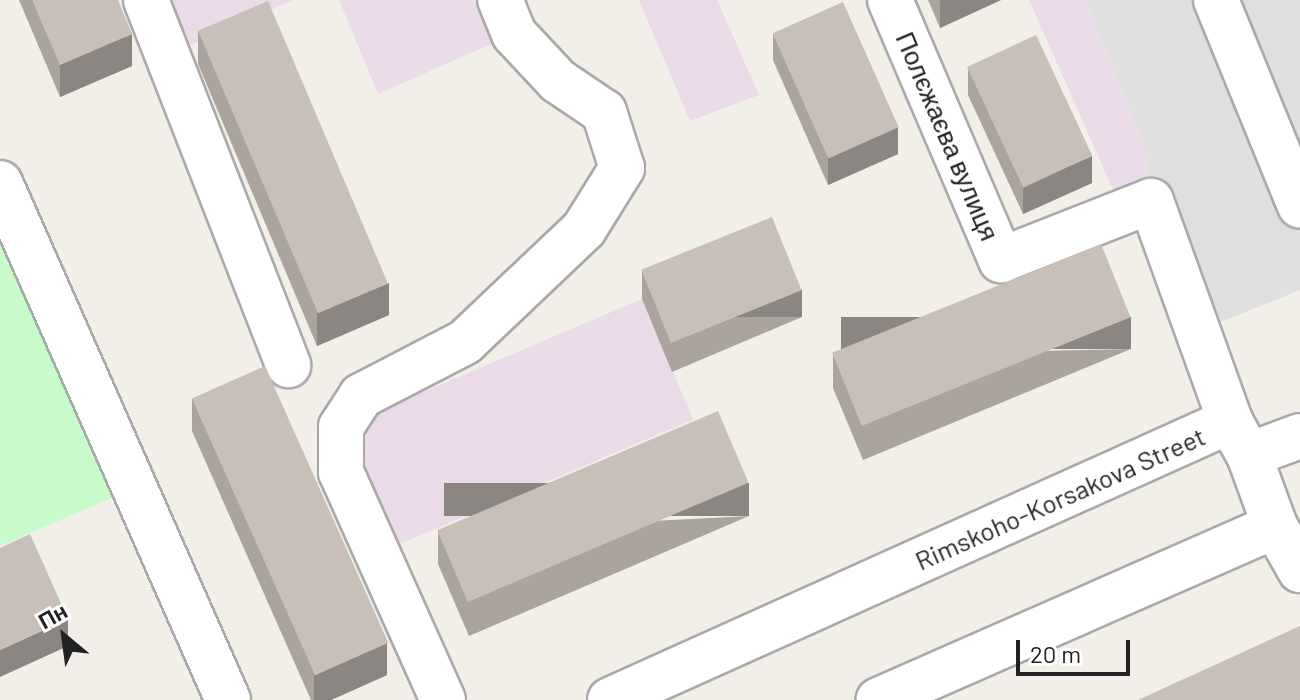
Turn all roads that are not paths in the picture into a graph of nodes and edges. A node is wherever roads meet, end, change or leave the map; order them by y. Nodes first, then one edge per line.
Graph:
1 (146, 0) edge
2 (500, 0) edge
3 (890, 0) edge
4 (1216, 0) edge
5 (0, 183) edge
6 (1300, 206) edge
7 (288, 365) dead end
8 (1300, 436) edge
9 (1240, 438) junction
10 (1275, 526) junction
11 (1300, 570) edge
12 (228, 700) edge
13 (443, 700) edge
14 (610, 700) edge
15 (879, 700) edge

1 - 7 street
2 - 13 street
3 - 9 street, Полєжаєва вулиця
4 - 6 street
5 - 12 street
8 - 9 street, Rimskoho-Korsakova Street
9 - 10 street
9 - 14 street, Rimskoho-Korsakova Street
10 - 11 street
10 - 15 street

